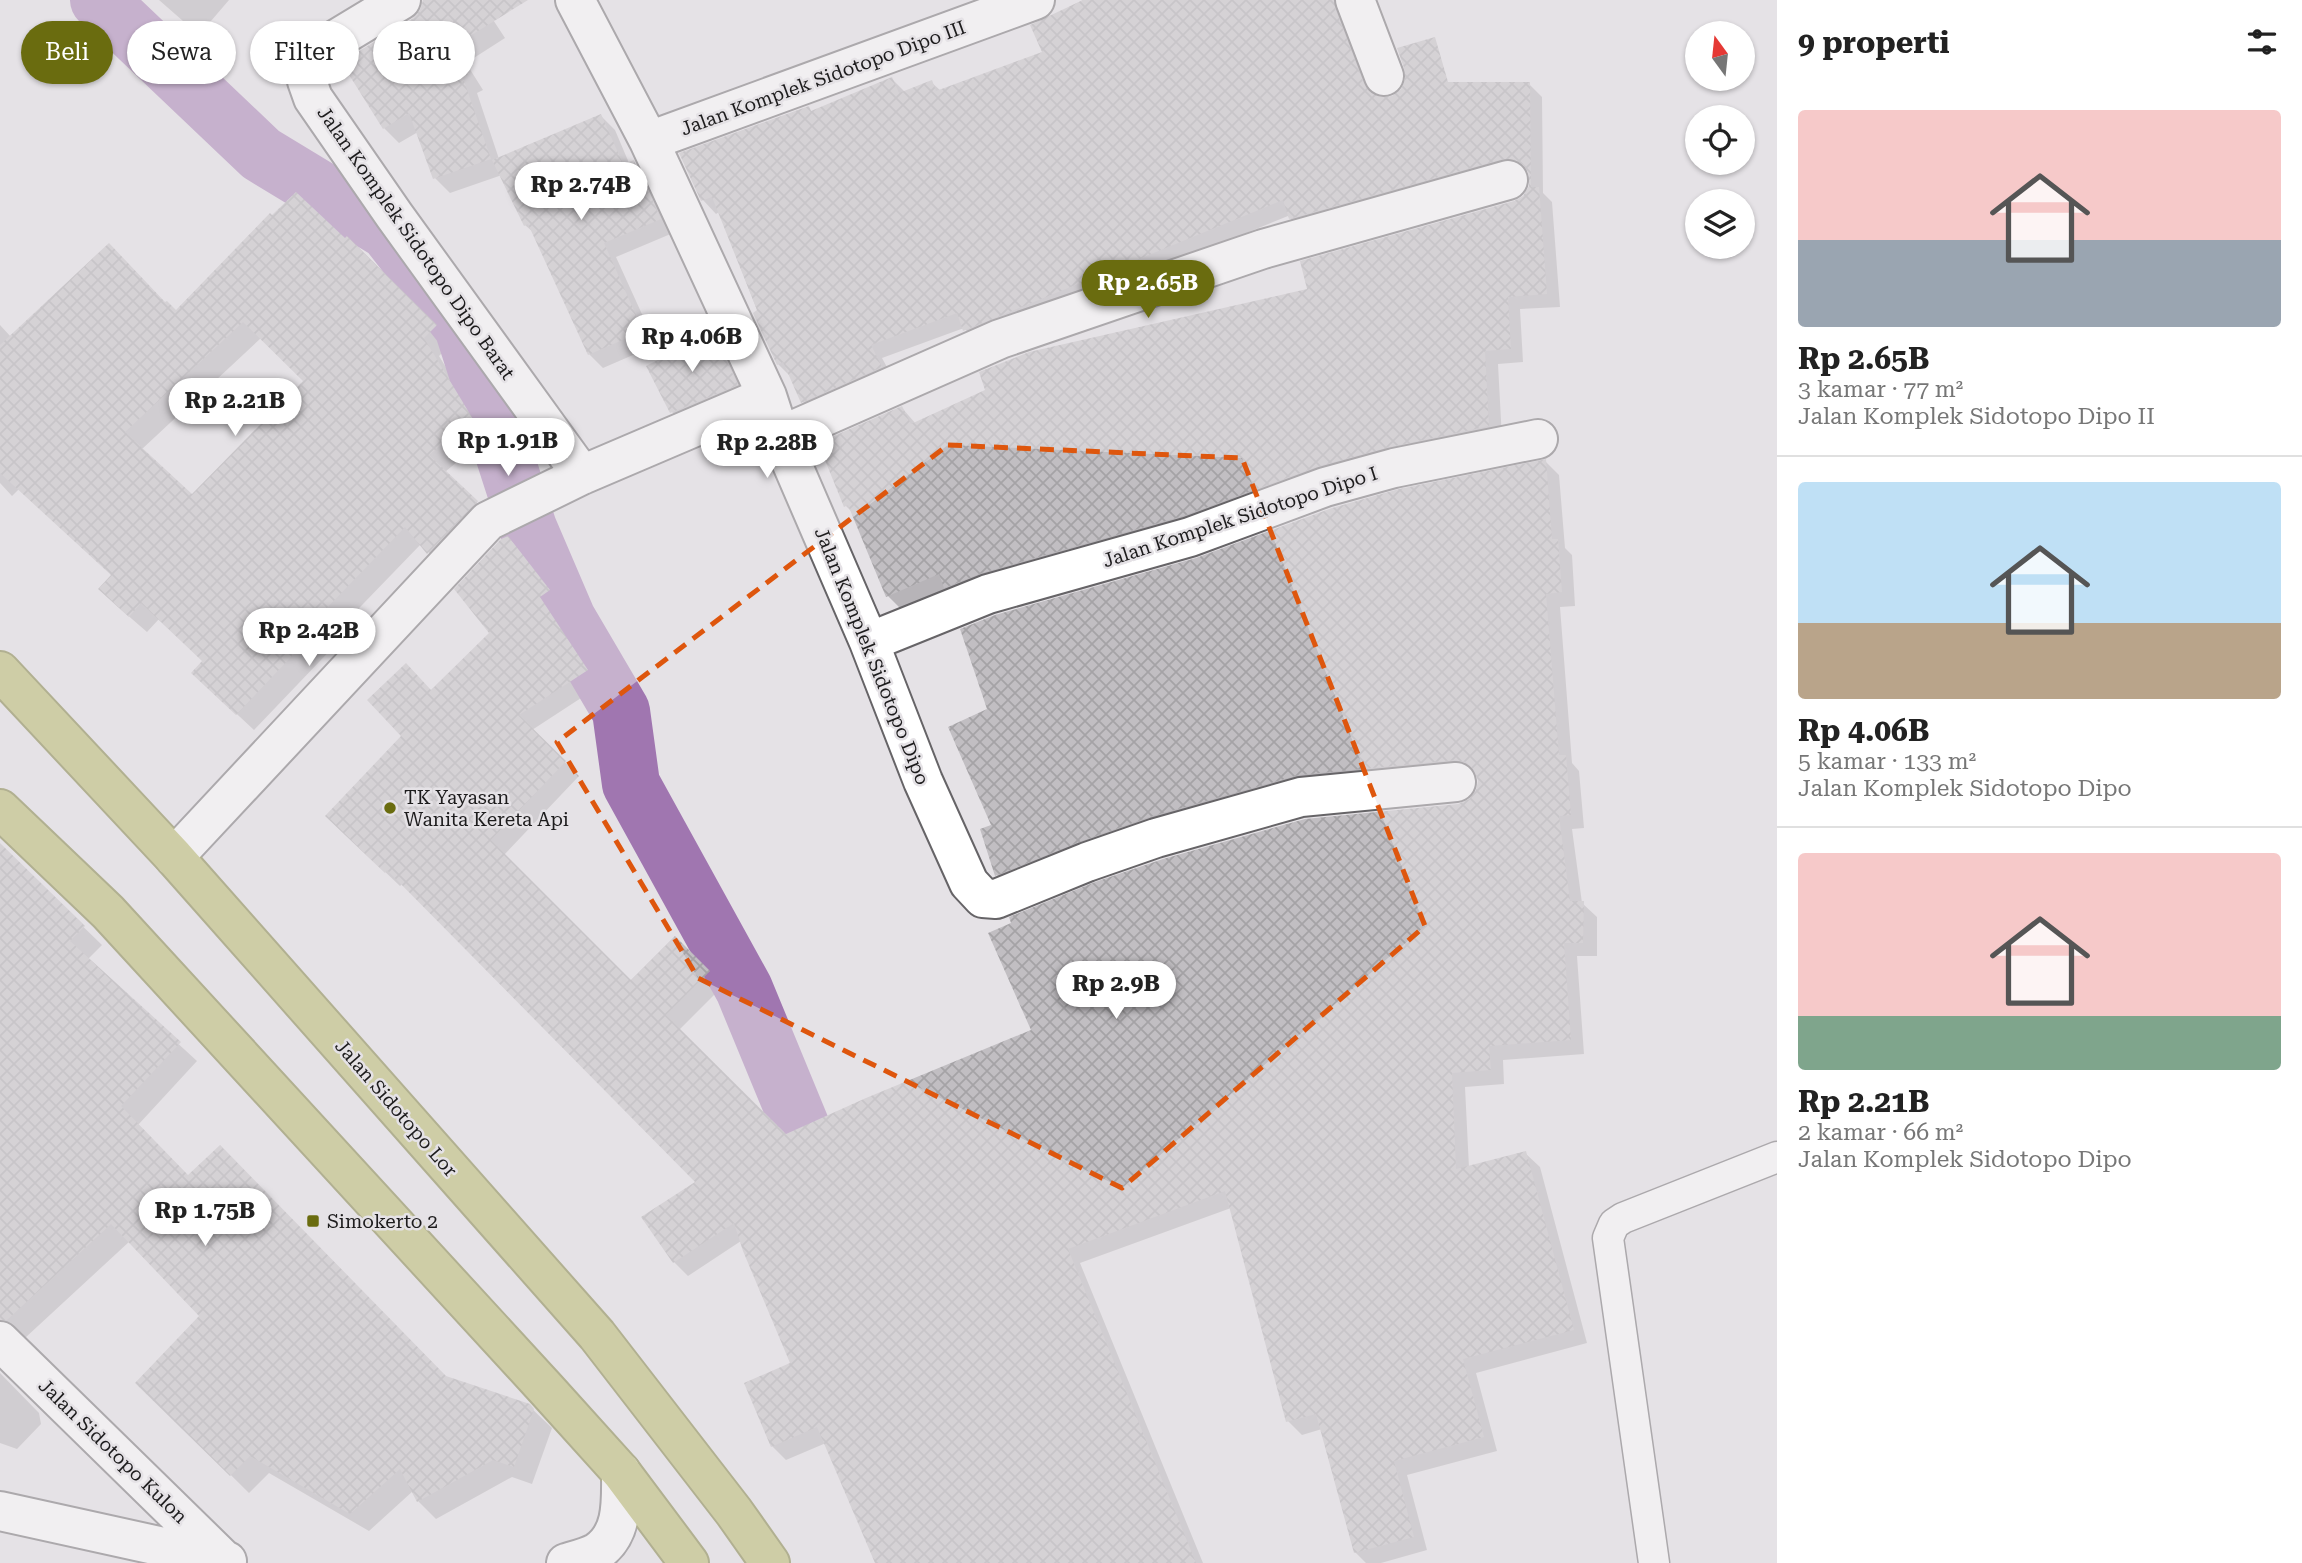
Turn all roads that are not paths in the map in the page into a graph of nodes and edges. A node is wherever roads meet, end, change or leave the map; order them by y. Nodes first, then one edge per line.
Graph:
1 (401, 0) edge
2 (575, 0) edge
3 (1035, 0) edge
4 (1355, 0) edge
5 (1384, 76) dead end
6 (649, 141) junction
7 (1508, 180) dead end
8 (767, 396) junction
9 (780, 436) junction
10 (1538, 439) dead end
11 (568, 483) junction
12 (869, 642) junction
13 (0, 671) edge
14 (1456, 782) dead end
15 (0, 809) edge
16 (174, 857) junction
17 (1777, 1157) edge
18 (0, 1341) edge
19 (621, 1472) junction
20 (0, 1511) edge
21 (238, 1562) edge
22 (566, 1563) edge
23 (689, 1563) edge
24 (770, 1563) edge
25 (1654, 1563) edge

1 - 11 street, Jalan Komplek Sidotopo Dipo Barat
2 - 6 street, Jalan Komplek Sidotopo Dipo
3 - 6 street, Jalan Komplek Sidotopo Dipo III
4 - 5 street
6 - 8 street, Jalan Komplek Sidotopo Dipo
7 - 9 street
8 - 9 street, Jalan Komplek Sidotopo Dipo
8 - 11 street
9 - 12 street, Jalan Komplek Sidotopo Dipo
10 - 12 street, Jalan Komplek Sidotopo Dipo I
11 - 16 street
12 - 14 street, Jalan Komplek Sidotopo Dipo
13 - 16 highway, Jalan Sidotopo Lor
15 - 19 highway
16 - 24 highway, Jalan Sidotopo Lor
17 - 25 lane
18 - 21 street, Jalan Sidotopo Kulon
19 - 22 street
19 - 23 highway
20 - 21 street

